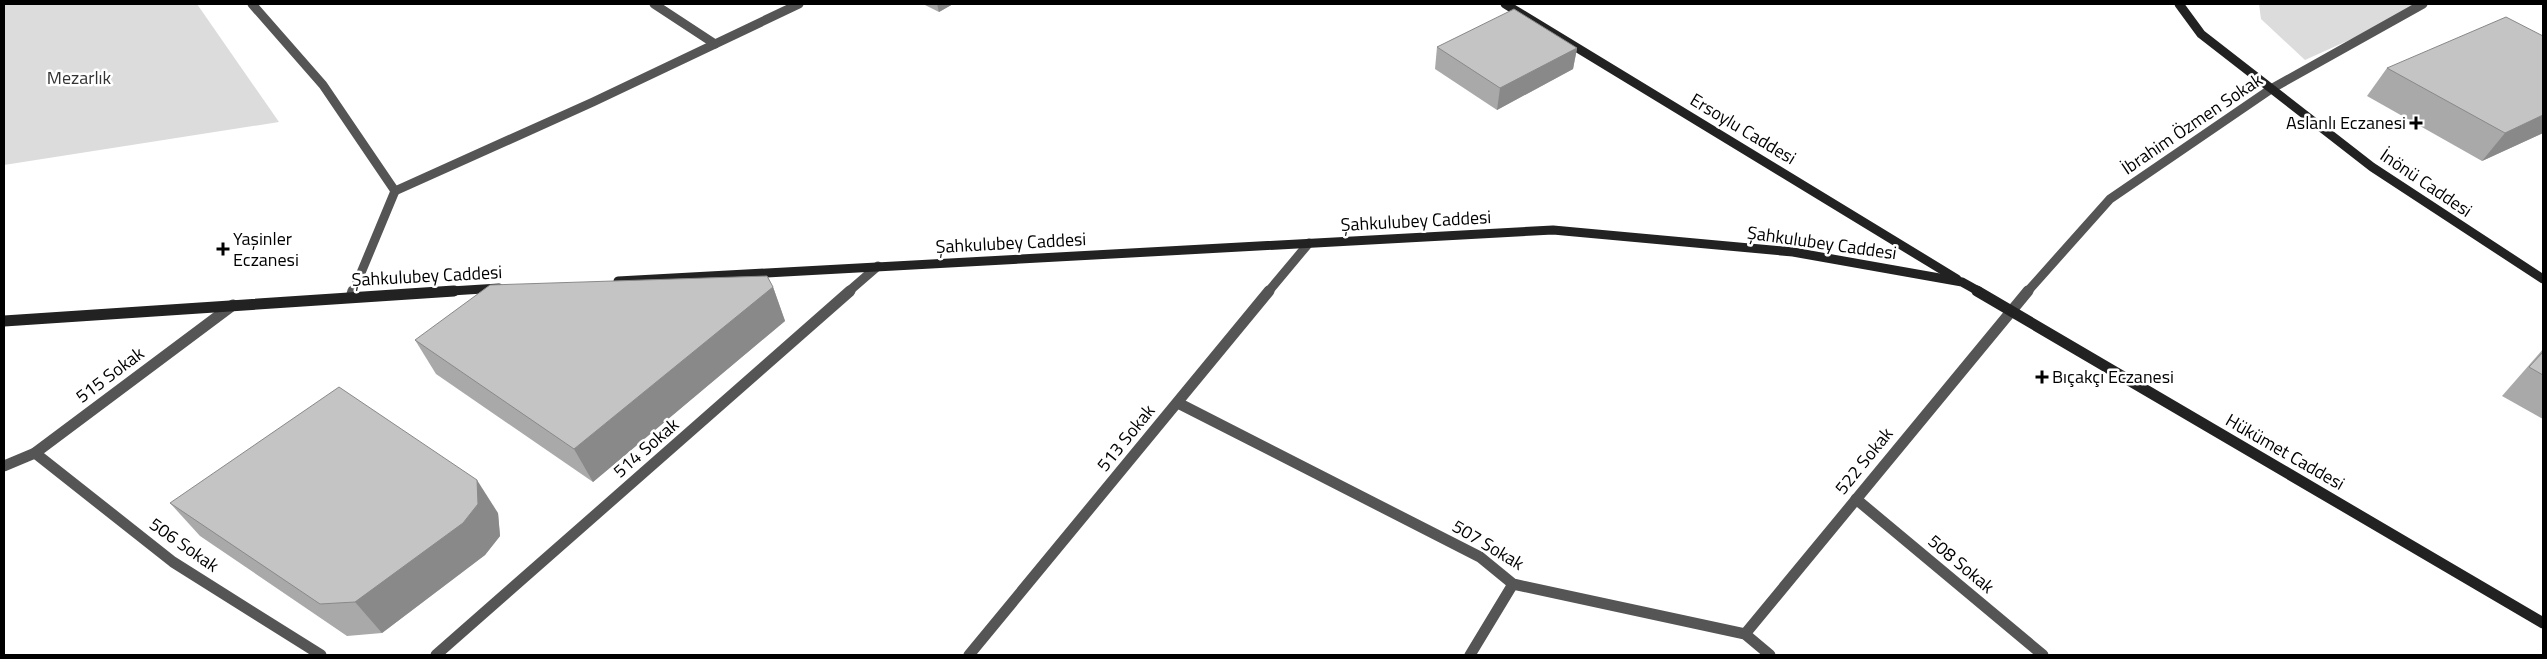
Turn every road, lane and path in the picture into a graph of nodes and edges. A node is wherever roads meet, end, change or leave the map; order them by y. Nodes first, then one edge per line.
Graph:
1 (252, 4) edge
2 (654, 4) edge
3 (799, 4) edge
4 (1506, 4) edge
5 (2179, 4) edge
6 (2423, 4) edge
7 (715, 44) junction
8 (2271, 89) junction
9 (395, 190) junction
10 (1309, 243) junction
11 (878, 266) junction
12 (2543, 279) edge
13 (603, 282) edge
14 (1962, 282) junction
15 (514, 287) edge
16 (351, 296) junction
17 (233, 305) junction
18 (2010, 311) junction
19 (4, 321) edge
20 (1178, 403) junction
21 (35, 453) junction
22 (4, 466) edge
23 (1856, 499) junction
24 (1513, 584) junction
25 (2543, 623) edge
26 (1746, 634) junction
27 (320, 655) edge
28 (436, 655) edge
29 (969, 655) edge
30 (1470, 655) edge
31 (1770, 655) edge
32 (2043, 655) edge

1 - 9 street
2 - 7 street
3 - 7 street
4 - 14 street, Ersoylu Caddesi
5 - 8 street, İnönü Caddesi
6 - 8 street, İbrahim Özmen Sokak
7 - 9 street
8 - 12 street, İnönü Caddesi
8 - 18 street, İbrahim Özmen Sokak
9 - 16 street
10 - 11 street, Şahkulubey Caddesi
10 - 14 street, Şahkulubey Caddesi
10 - 20 street, 513 Sokak
11 - 13 street, Şahkulubey Caddesi
11 - 28 street, 514 Sokak
14 - 18 street, Şahkulubey Caddesi
15 - 16 street, Şahkulubey Caddesi
16 - 17 street, Şahkulubey Caddesi
17 - 19 street, Şahkulubey Caddesi
17 - 21 street, 515 Sokak
18 - 23 street, 522 Sokak
18 - 25 street, Hükümet Caddesi
20 - 24 street, 507 Sokak
20 - 29 street, 513 Sokak
21 - 22 street, 515 Sokak
21 - 27 street, 506 Sokak
23 - 26 street, 522 Sokak
23 - 32 street, 508 Sokak
24 - 26 street, 507 Sokak
24 - 30 street
26 - 31 street, 507 Sokak

